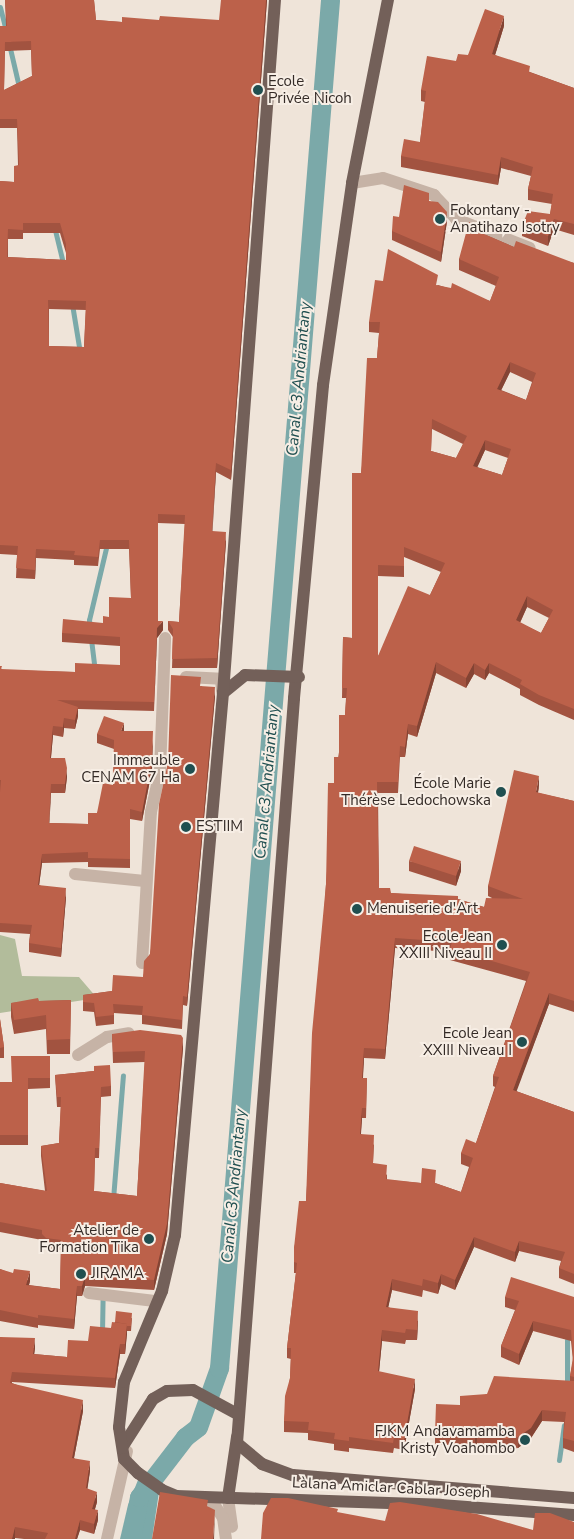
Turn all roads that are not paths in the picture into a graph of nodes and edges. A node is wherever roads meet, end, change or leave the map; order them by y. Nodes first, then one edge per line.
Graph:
1 (275, 0) edge
2 (388, 0) edge
3 (352, 183) junction
4 (542, 252) edge
5 (165, 638) dead end
6 (163, 676) junction
7 (223, 693) junction
8 (294, 698) junction
9 (75, 874) dead end
10 (145, 881) junction
11 (142, 963) edge
12 (139, 1032) edge
13 (78, 1055) dead end
14 (89, 1293) dead end
15 (155, 1301) dead end
16 (236, 1443) junction
17 (124, 1453) junction
18 (176, 1496) junction
19 (228, 1498) junction
20 (574, 1498) edge
21 (574, 1515) edge
22 (107, 1539) edge
23 (226, 1539) edge
24 (233, 1539) edge

1 - 7 main road
2 - 3 main road
3 - 4 street
3 - 8 main road
5 - 6 street
6 - 7 street
6 - 10 street
7 - 8 main road, bridge
7 - 17 main road
8 - 16 main road
9 - 10 street
10 - 11 street
12 - 13 street
14 - 15 street
16 - 17 main road, bridge
16 - 19 main road
16 - 20 main road, Làlana Amiclar Cablar Joseph
17 - 18 main road, bridge
17 - 22 street
18 - 19 main road, Làlana Amiclar Cablar Joseph
18 - 23 street
19 - 21 main road, Làlana Amiclar Cablar Joseph
19 - 24 street

